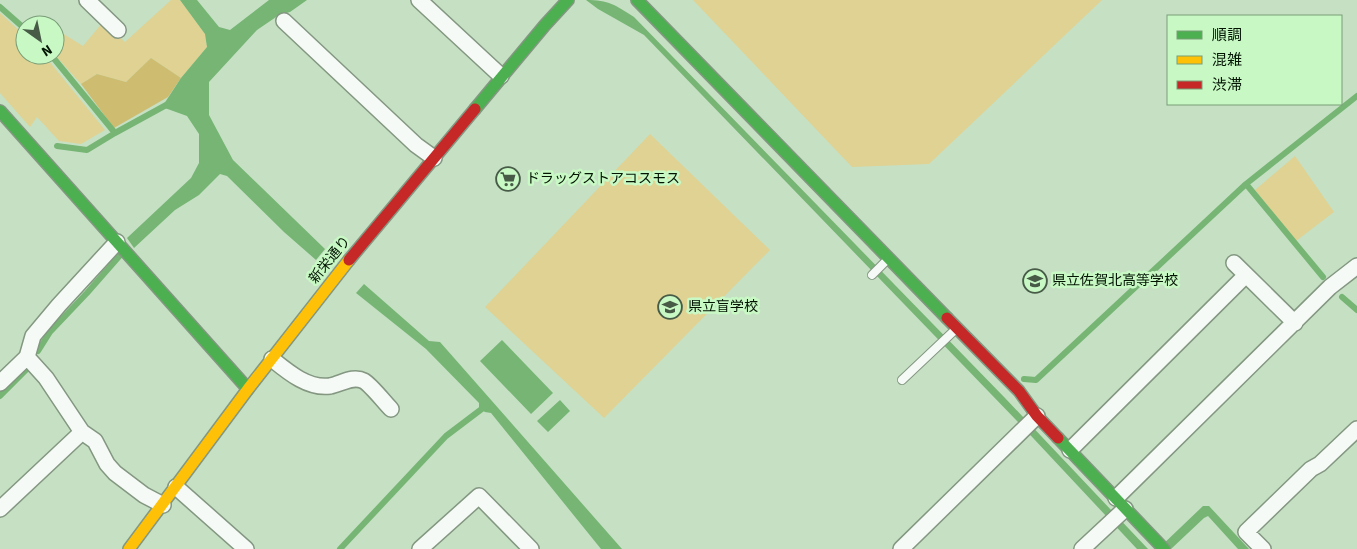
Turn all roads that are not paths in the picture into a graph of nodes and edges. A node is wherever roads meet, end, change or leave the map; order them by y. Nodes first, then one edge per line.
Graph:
1 (88, 0) edge
2 (419, 0) edge
3 (568, 0) edge
4 (637, 0) edge
5 (284, 21) dead end
6 (118, 30) dead end
7 (501, 76) junction
8 (0, 111) edge
9 (434, 158) junction
10 (117, 242) junction
11 (885, 262) junction
12 (1234, 263) dead end
13 (1357, 266) edge
14 (1246, 275) junction
15 (872, 276) dead end
16 (1295, 323) junction
17 (953, 332) junction
18 (27, 357) junction
19 (272, 359) junction
20 (902, 380) dead end
21 (0, 382) edge
22 (248, 389) junction
23 (391, 409) dead end
24 (1034, 418) junction
25 (1357, 429) edge
26 (82, 432) junction
27 (1070, 450) junction
28 (176, 487) junction
29 (162, 505) junction
30 (1121, 507) junction
31 (0, 509) edge
32 (1161, 546) edge
33 (129, 549) edge
34 (246, 549) edge
35 (420, 549) edge
36 (530, 549) edge
37 (901, 549) edge
38 (1082, 549) edge
39 (1263, 549) edge

1 - 6 street
2 - 7 street
3 - 7 street, 新栄通り
4 - 11 street
5 - 9 street
7 - 9 street, 新栄通り
8 - 10 street
9 - 19 street, 新栄通り
10 - 18 street
10 - 22 street
11 - 15 lane
11 - 17 street
12 - 14 street
13 - 16 street
14 - 16 street
14 - 27 street
16 - 30 street
17 - 20 lane
17 - 24 street
18 - 21 street
18 - 26 street
19 - 22 street, 新栄通り
19 - 23 street
22 - 28 street, 新栄通り
24 - 27 street
24 - 37 street
25 - 39 street
26 - 29 street
26 - 31 street
27 - 30 street
28 - 29 street, 新栄通り
28 - 34 street
29 - 33 street, 新栄通り
30 - 32 street
30 - 38 street
35 - 36 street

